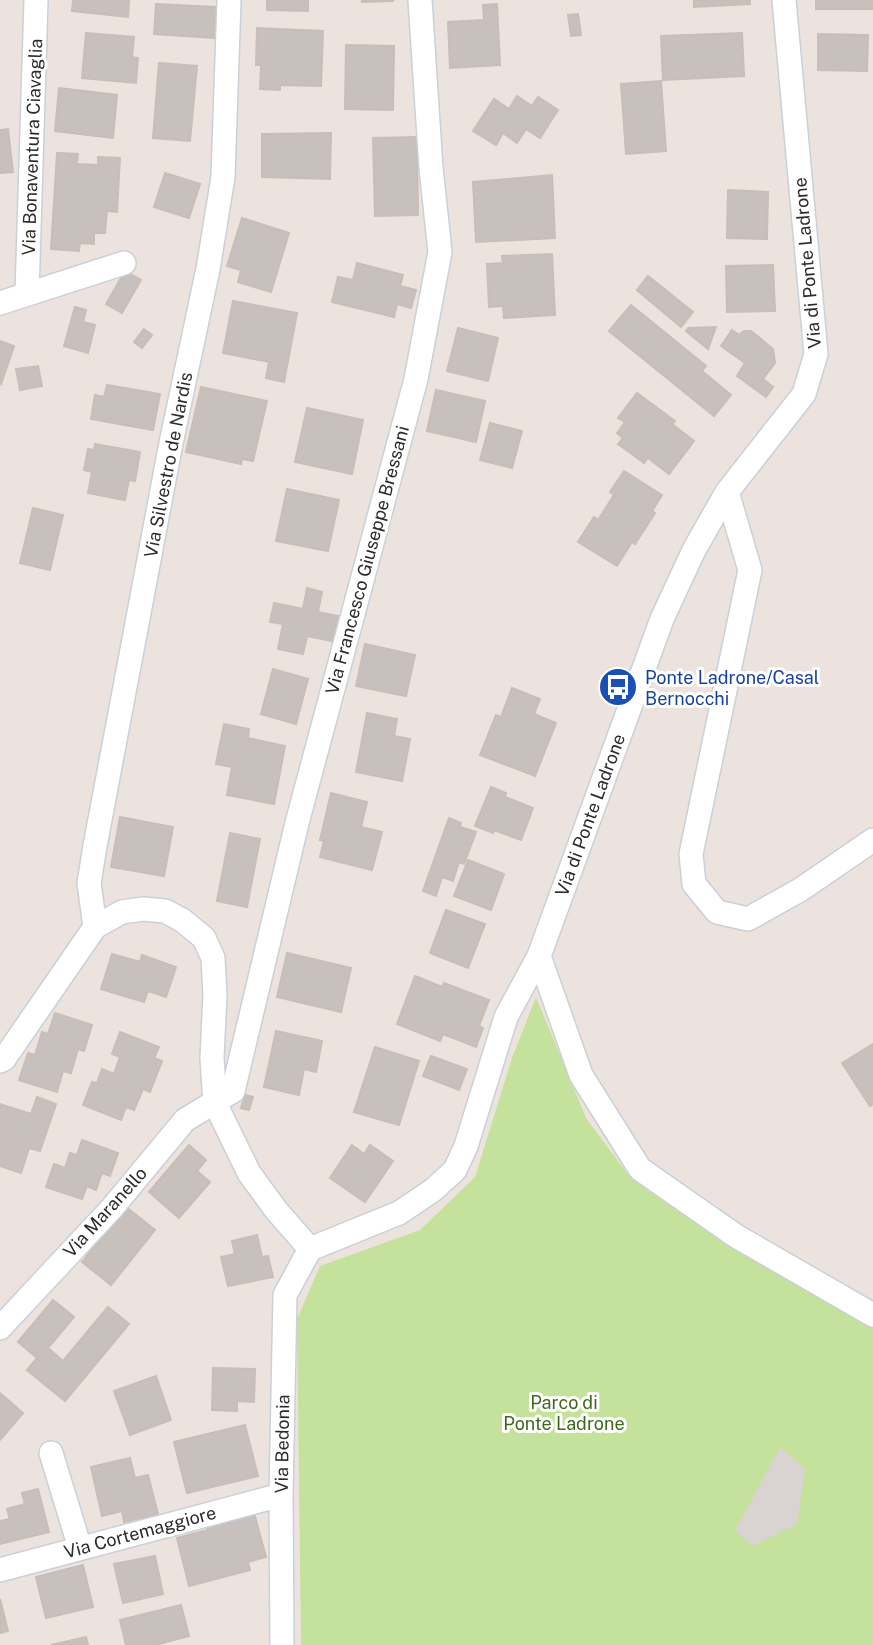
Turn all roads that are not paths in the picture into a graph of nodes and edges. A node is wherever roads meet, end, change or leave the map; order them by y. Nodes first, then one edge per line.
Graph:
1 (36, 0) edge
2 (229, 0) edge
3 (420, 0) edge
4 (784, 0) edge
5 (124, 263) dead end
6 (27, 294) junction
7 (0, 303) edge
8 (727, 492) junction
9 (873, 841) edge
10 (95, 926) junction
11 (538, 956) junction
12 (0, 1061) edge
13 (215, 1103) junction
14 (310, 1249) junction
15 (873, 1315) edge
16 (0, 1328) edge
17 (51, 1453) dead end
18 (281, 1495) junction
19 (80, 1548) junction
20 (0, 1570) edge
21 (282, 1645) edge

1 - 6 street, Via Bonaventura Ciavaglia
2 - 10 street, Via Silvestro de Nardis
3 - 13 street, Via Francesco Giuseppe Bressani
4 - 8 street, Via di Ponte Ladrone
5 - 6 street
6 - 7 street
8 - 9 street
8 - 11 street, Via di Ponte Ladrone
10 - 12 street
10 - 13 street
11 - 14 street, Via di Ponte Ladrone
11 - 15 street
13 - 14 street
13 - 16 street, Via Maranello
14 - 18 street, Via Bedonia
17 - 19 street
18 - 19 street, Via Cortemaggiore
18 - 21 street, Via Bedonia
19 - 20 street, Via Cortemaggiore

